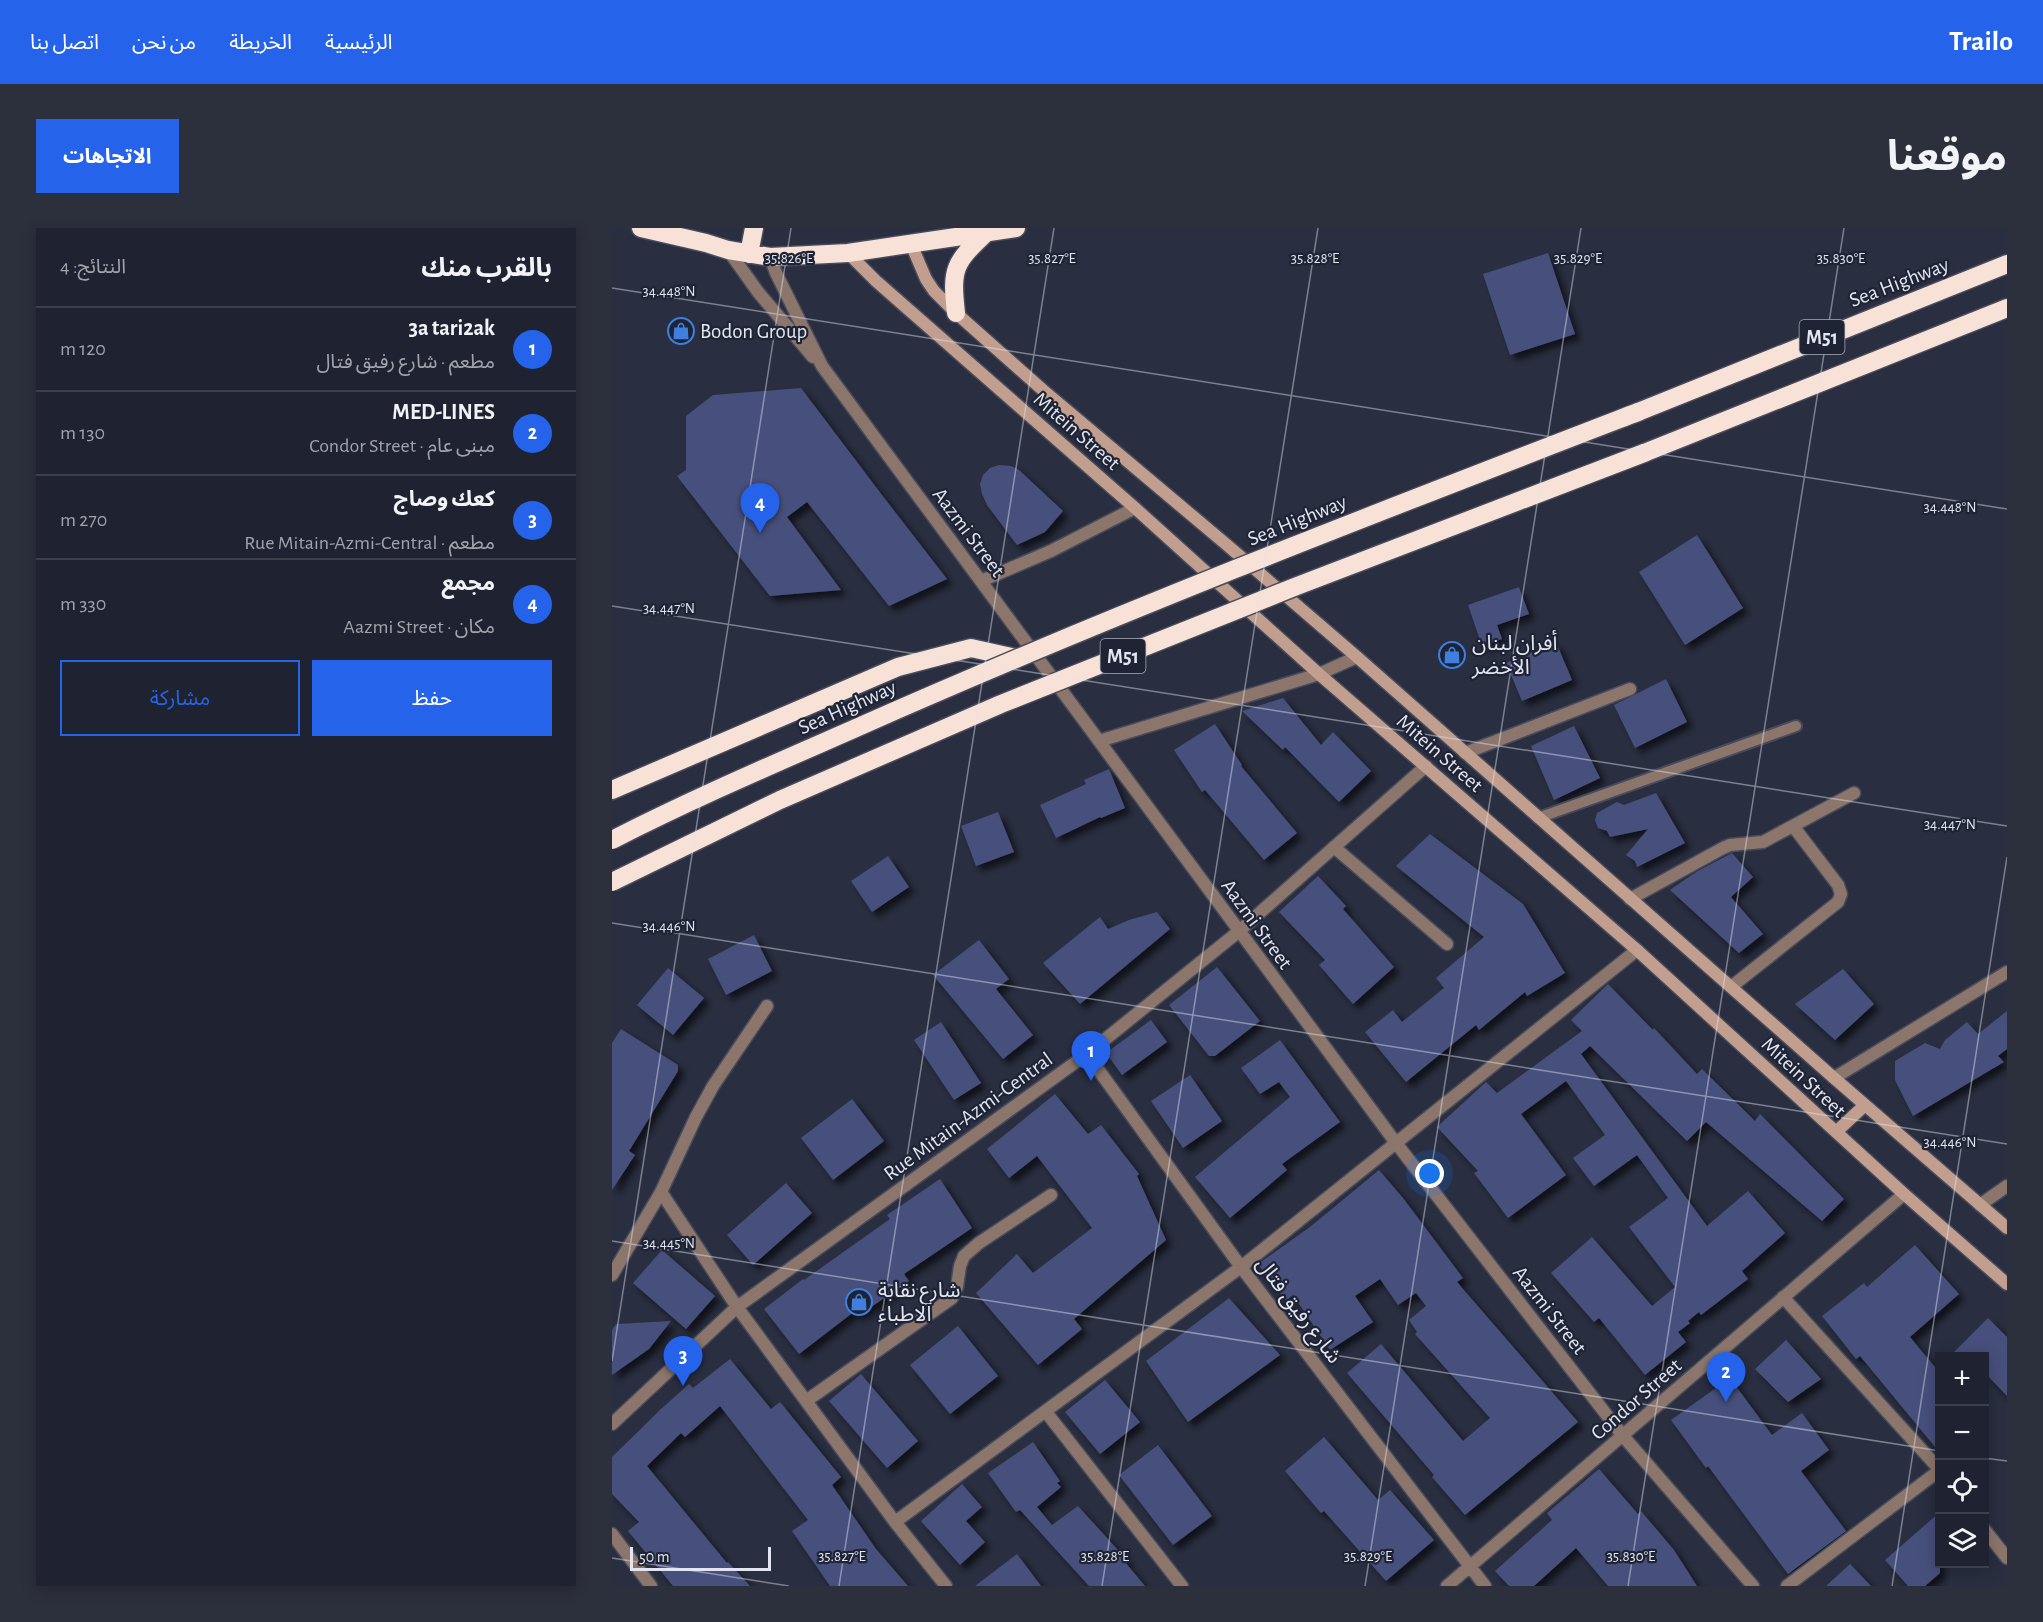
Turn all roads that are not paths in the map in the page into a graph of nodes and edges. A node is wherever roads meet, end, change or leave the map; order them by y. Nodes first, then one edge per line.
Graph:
1 (641, 228) edge
2 (754, 228) edge
3 (1016, 228) edge
4 (988, 232) junction
5 (909, 236) edge
6 (729, 250) junction
7 (848, 253) junction
8 (749, 254) junction
9 (770, 257) junction
10 (2007, 264) edge
11 (2007, 308) edge
12 (956, 313) junction
13 (822, 366) junction
14 (1135, 508) junction
15 (981, 581) junction
16 (1357, 657) junction
17 (1016, 658) junction
18 (1319, 674) junction
19 (1630, 689) dead end
20 (1796, 726) dead end
21 (1099, 741) junction
22 (1465, 753) junction
23 (1426, 766) junction
24 (612, 790) edge
25 (1854, 794) dead end
26 (1538, 818) junction
27 (1793, 826) junction
28 (612, 840) edge
29 (1334, 847) junction
30 (612, 882) edge
31 (1630, 899) junction
32 (1238, 932) junction
33 (1447, 944) dead end
34 (1637, 950) junction
35 (2007, 972) edge
36 (1731, 987) junction
37 (767, 1006) dead end
38 (1087, 1054) junction
39 (1834, 1078) junction
40 (1865, 1105) junction
41 (1836, 1132) junction
42 (1396, 1143) junction
43 (2007, 1186) edge
44 (661, 1192) junction
45 (1904, 1194) junction
46 (1051, 1195) dead end
47 (1980, 1204) junction
48 (2007, 1228) edge
49 (1241, 1267) junction
50 (612, 1275) edge
51 (2007, 1284) edge
52 (1783, 1297) junction
53 (737, 1307) junction
54 (806, 1401) junction
55 (1046, 1412) junction
56 (612, 1424) edge
57 (1623, 1436) junction
58 (1935, 1464) edge
59 (1935, 1474) edge
60 (895, 1522) junction
61 (612, 1534) edge
62 (1989, 1535) edge
63 (2007, 1558) edge
64 (1470, 1567) junction
65 (651, 1586) edge
66 (946, 1586) edge
67 (1182, 1586) edge
68 (1448, 1586) edge
69 (1485, 1586) edge
70 (1753, 1586) edge
71 (1787, 1586) edge

1 - 6 highway
2 - 8 highway
3 - 4 highway
4 - 5 highway
4 - 12 highway
5 - 7 highway
5 - 12 street, Mitein Street
6 - 8 highway
6 - 13 street
7 - 9 highway
7 - 14 street, Mitein Street
8 - 9 highway
9 - 13 street, Aazmi Street
10 - 17 highway, Sea Highway / M51, bridge
11 - 30 highway, M51, bridge
12 - 16 street, Mitein Street
13 - 15 street, Aazmi Street
14 - 15 street
14 - 18 street, Mitein Street
15 - 21 street, Aazmi Street
16 - 18 street
16 - 22 street, Mitein Street
17 - 24 highway
17 - 28 highway, Sea Highway / M51, bridge
18 - 21 street
18 - 23 street, Mitein Street
19 - 22 street
20 - 26 lane
21 - 32 street, Aazmi Street
22 - 26 street, Mitein Street
23 - 29 street, Rue Mitain-Azmi-Central
23 - 34 street, Mitein Street
25 - 27 street
26 - 31 street, Mitein Street
27 - 31 street
27 - 36 street
29 - 32 street, Rue Mitain-Azmi-Central
29 - 33 street
31 - 36 street, Mitein Street
32 - 38 street, Rue Mitain-Azmi-Central
32 - 42 street, Aazmi Street
34 - 41 street, Mitein Street
34 - 42 street
35 - 39 street
36 - 39 street, Mitein Street
37 - 44 street
38 - 49 street, شارع رفيق فتال
38 - 53 street, Rue Mitain-Azmi-Central
39 - 40 street, Mitein Street
40 - 41 street
40 - 47 street, Mitein Street
41 - 45 street, Mitein Street
42 - 49 street
42 - 57 street, Aazmi Street
43 - 47 street
44 - 50 street
44 - 53 street
45 - 51 street, Mitein Street
45 - 52 street, Condor Street
46 - 54 street
47 - 48 street, Mitein Street
49 - 55 street
49 - 64 street, شارع رفيق فتال
52 - 57 street, Condor Street
52 - 58 street
53 - 54 street
53 - 56 street, Rue Mitain-Azmi-Central
54 - 60 street
55 - 60 street
55 - 67 street
57 - 64 street, Condor Street
57 - 70 street, Aazmi Street
59 - 71 street
60 - 66 street
61 - 65 street
62 - 63 street
64 - 68 street, Condor Street
64 - 69 street, شارع رفيق فتال

